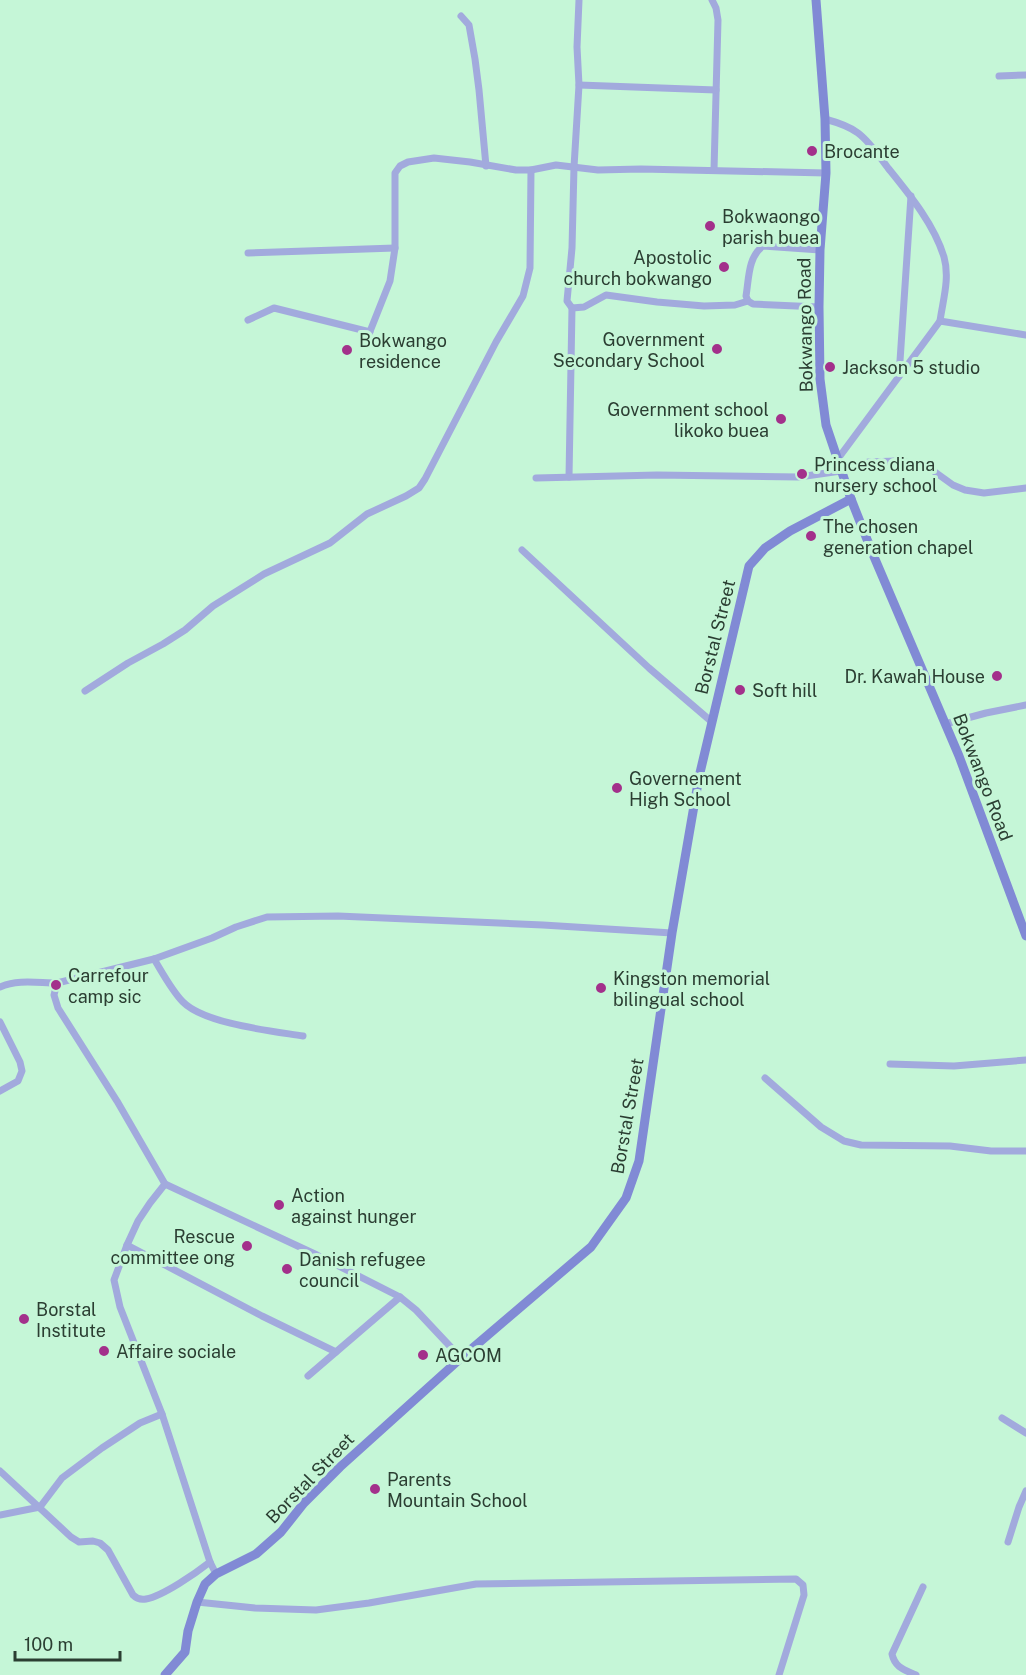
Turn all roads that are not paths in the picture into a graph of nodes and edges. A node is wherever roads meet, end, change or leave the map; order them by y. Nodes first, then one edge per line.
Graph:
1 (579, 0) edge
2 (712, 0) edge
3 (816, 0) edge
4 (461, 16) dead end
5 (1026, 75) edge
6 (999, 76) dead end
7 (579, 85) junction
8 (717, 90) junction
9 (825, 119) junction
10 (486, 166) junction
11 (574, 166) junction
12 (531, 170) junction
13 (714, 170) junction
14 (826, 173) junction
15 (911, 196) junction
16 (395, 248) junction
17 (820, 250) junction
18 (248, 253) dead end
19 (748, 301) junction
20 (819, 307) junction
21 (572, 308) junction
22 (248, 320) dead end
23 (940, 321) junction
24 (370, 332) junction
25 (1026, 335) edge
26 (366, 344) dead end
27 (899, 376) junction
28 (837, 460) junction
29 (841, 471) junction
30 (569, 477) junction
31 (536, 478) dead end
32 (1026, 488) edge
33 (851, 499) junction
34 (522, 550) dead end
35 (85, 691) dead end
36 (1026, 705) edge
37 (712, 722) junction
38 (945, 724) junction
39 (672, 933) junction
40 (1026, 936) edge
41 (154, 959) junction
42 (57, 983) junction
43 (0, 987) edge
44 (0, 1022) edge
45 (303, 1036) dead end
46 (1026, 1060) edge
47 (890, 1064) dead end
48 (765, 1078) dead end
49 (0, 1091) edge
50 (1026, 1151) edge
51 (165, 1184) junction
52 (127, 1245) junction
53 (400, 1297) junction
54 (336, 1352) junction
55 (461, 1358) junction
56 (309, 1376) dead end
57 (162, 1414) junction
58 (1002, 1418) dead end
59 (1026, 1433) edge
60 (0, 1471) edge
61 (1026, 1491) edge
62 (40, 1507) junction
63 (0, 1515) edge
64 (1008, 1542) dead end
65 (210, 1562) junction
66 (216, 1574) junction
67 (923, 1587) dead end
68 (197, 1602) junction
69 (165, 1675) edge
70 (779, 1675) edge
71 (916, 1675) edge

1 - 7 street
2 - 8 street
3 - 9 street, Bokwango Road
4 - 10 street
5 - 6 street
7 - 8 street
7 - 11 street
8 - 13 street
9 - 14 street, Bokwango Road
9 - 15 street
10 - 12 street
10 - 16 street
11 - 12 street
11 - 13 street
11 - 21 street
12 - 35 street
13 - 14 street
14 - 17 street, Bokwango Road
15 - 23 street
15 - 27 street
16 - 18 street
16 - 24 street
17 - 19 street
17 - 20 street, Bokwango Road
19 - 20 street
19 - 21 street
20 - 28 street, Bokwango Road
21 - 30 street
22 - 24 street
23 - 25 street
23 - 27 street
24 - 26 street
27 - 28 street
28 - 29 street, Bokwango Road
29 - 30 street
29 - 32 street
29 - 33 street, Bokwango Road
30 - 31 street
33 - 37 street, Borstal Street
33 - 38 street, Bokwango Road
34 - 37 street
36 - 38 street
37 - 39 street, Borstal Street
38 - 40 street, Bokwango Road
39 - 41 street
39 - 55 street, Borstal Street
41 - 42 street
41 - 45 street
42 - 43 street
42 - 51 street
44 - 49 street
46 - 47 street
48 - 50 street
51 - 52 street
51 - 53 street
52 - 54 street
52 - 57 street
53 - 54 street
53 - 55 street
54 - 56 street
55 - 66 street, Borstal Street
57 - 62 street
57 - 65 street
58 - 59 street
60 - 62 street
61 - 64 street
62 - 63 street
62 - 65 street
65 - 66 street
66 - 68 street, Borstal Street
67 - 71 street
68 - 69 street, Borstal Street
68 - 70 street

